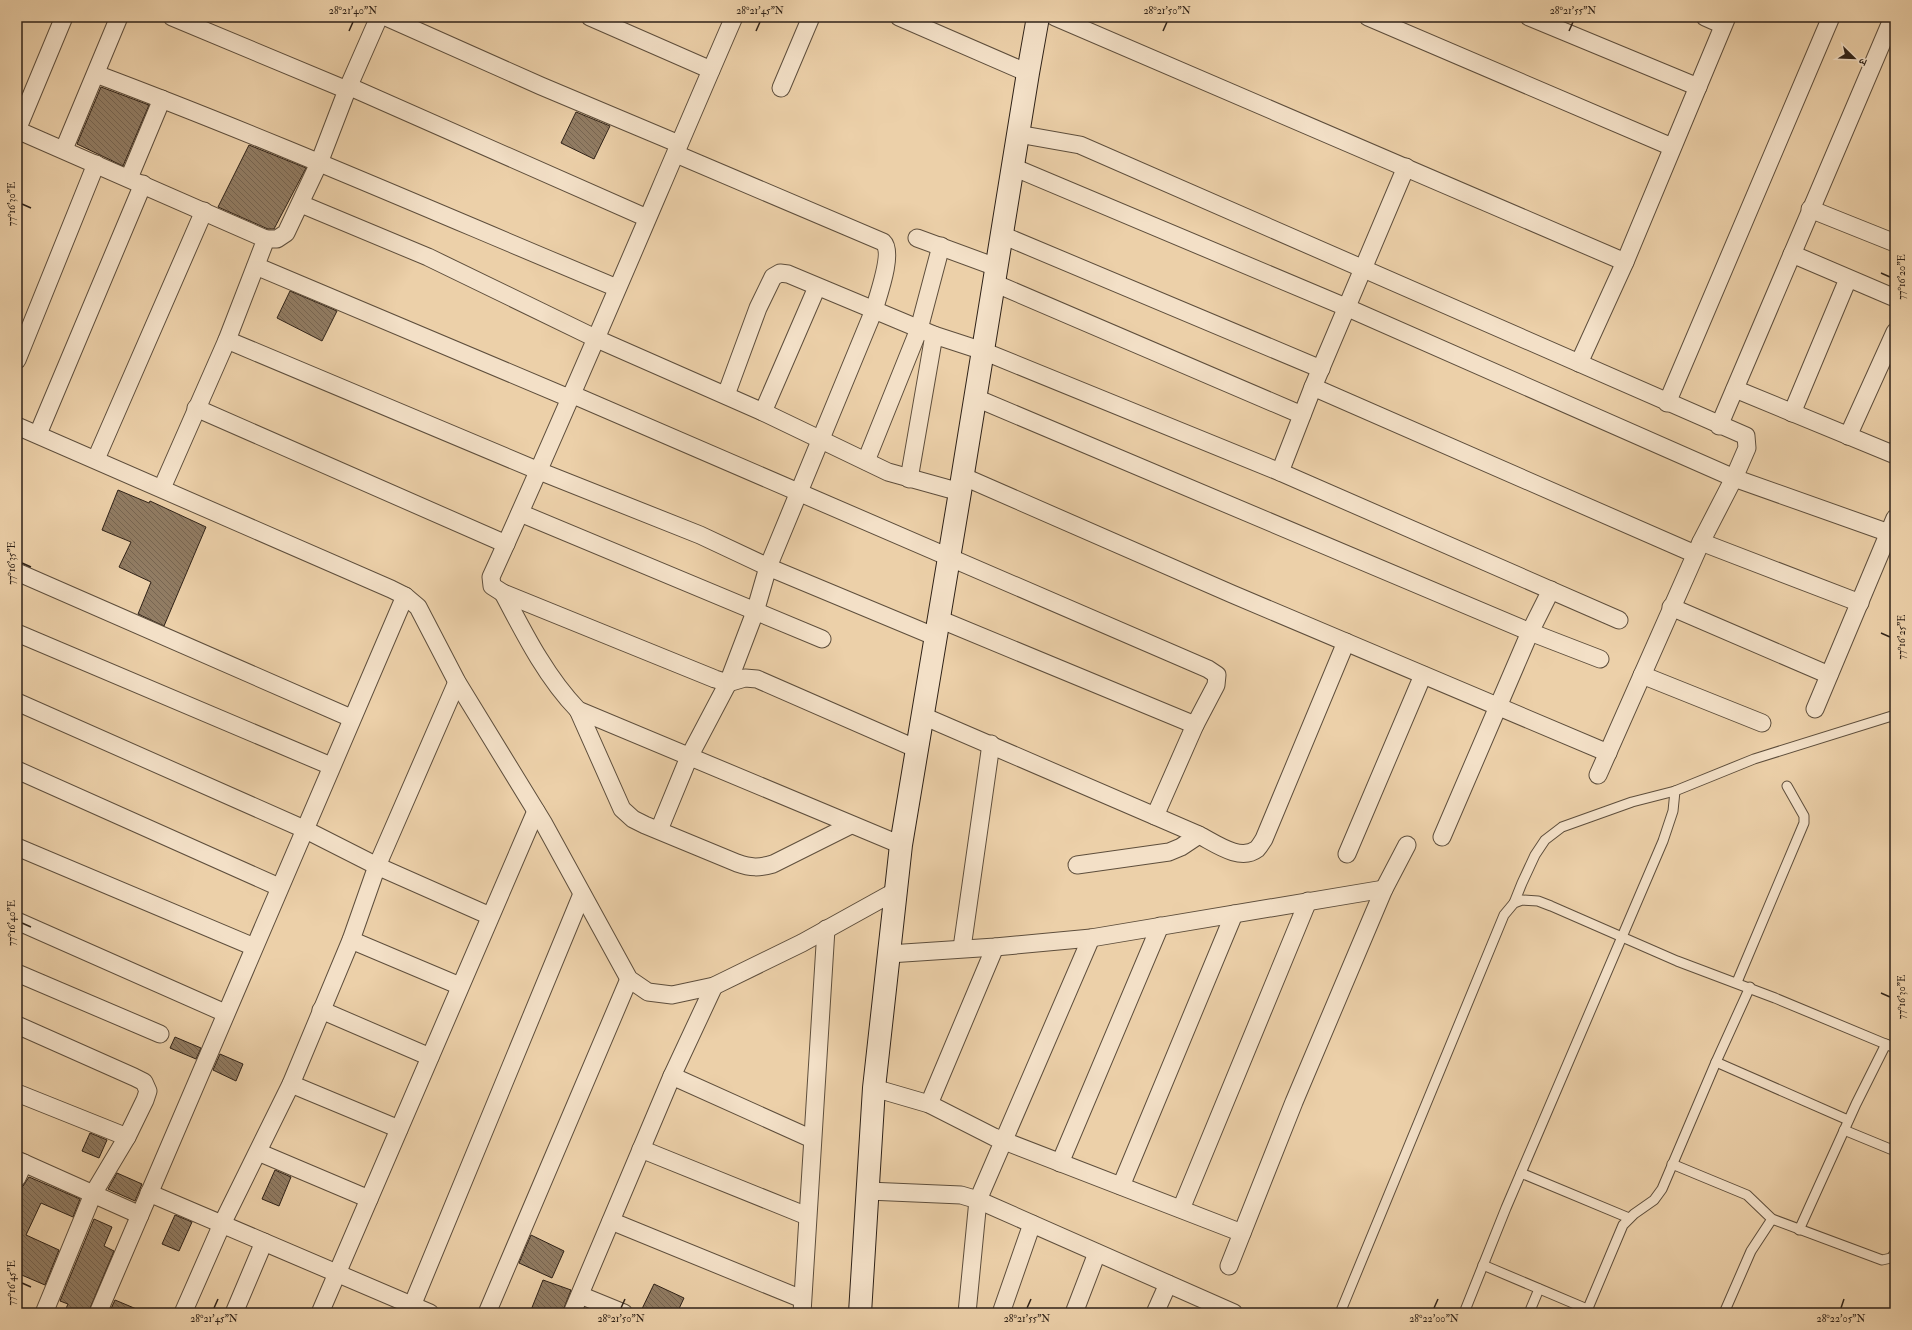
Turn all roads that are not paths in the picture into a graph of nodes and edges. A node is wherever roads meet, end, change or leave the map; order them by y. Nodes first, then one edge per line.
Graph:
1 (64, 17) edge
2 (119, 17) edge
3 (172, 17) edge
4 (379, 17) edge
5 (386, 17) edge
6 (590, 17) edge
7 (734, 17) edge
8 (811, 17) edge
9 (900, 17) edge
10 (1038, 17) edge
11 (1055, 17) edge
12 (1368, 17) edge
13 (1529, 17) edge
14 (1705, 17) edge
15 (1831, 17) edge
16 (1893, 17) edge
17 (1725, 21) edge
18 (711, 70) junction
19 (1028, 73) junction
20 (96, 74) junction
21 (1698, 87) junction
22 (348, 88) junction
23 (781, 88) dead end
24 (162, 99) junction
25 (17, 130) edge
26 (1018, 134) junction
27 (1672, 147) junction
28 (64, 149) junction
29 (677, 149) junction
30 (320, 163) junction
31 (96, 164) junction
32 (1013, 167) junction
33 (1406, 168) junction
34 (136, 181) junction
35 (301, 204) junction
36 (1810, 209) junction
37 (204, 211) junction
38 (647, 218) junction
39 (1002, 235) junction
40 (917, 238) dead end
41 (266, 239) junction
42 (1895, 243) edge
43 (940, 246) junction
44 (1792, 254) junction
45 (1625, 262) junction
46 (256, 266) junction
47 (1364, 269) junction
48 (995, 275) junction
49 (1848, 280) junction
50 (817, 287) junction
51 (617, 288) junction
52 (1895, 298) edge
53 (1348, 308) junction
54 (874, 310) junction
55 (927, 332) junction
56 (1895, 332) edge
57 (597, 339) junction
58 (227, 340) junction
59 (983, 351) junction
60 (17, 360) edge
61 (1579, 363) junction
62 (1321, 369) junction
63 (1313, 387) junction
64 (1735, 388) junction
65 (570, 396) junction
66 (726, 396) junction
67 (976, 398) junction
68 (1667, 403) junction
69 (196, 408) junction
70 (763, 412) junction
71 (1792, 413) junction
72 (1302, 414) junction
73 (17, 426) edge
74 (1719, 426) junction
75 (38, 434) junction
76 (1848, 436) junction
77 (821, 440) junction
78 (1895, 455) edge
79 (96, 459) junction
80 (866, 461) junction
81 (538, 471) junction
82 (1280, 472) junction
83 (1734, 478) junction
84 (909, 479) junction
85 (961, 484) junction
86 (162, 488) junction
87 (800, 492) junction
88 (520, 513) junction
89 (1892, 526) edge
90 (506, 544) junction
91 (1698, 548) junction
92 (949, 558) junction
93 (768, 567) junction
94 (17, 572) edge
95 (1551, 590) junction
96 (503, 593) junction
97 (405, 596) junction
98 (1860, 603) junction
99 (1671, 607) junction
100 (755, 612) junction
101 (1619, 620) dead end
102 (937, 628) junction
103 (17, 632) edge
104 (1530, 632) junction
105 (822, 639) dead end
106 (1346, 642) junction
107 (1600, 659) dead end
108 (1423, 675) junction
109 (1642, 675) junction
110 (1829, 675) junction
111 (457, 682) junction
112 (728, 683) junction
113 (17, 702) edge
114 (1497, 706) junction
115 (1815, 709) dead end
116 (578, 710) junction
117 (1895, 715) edge
118 (923, 716) junction
119 (352, 718) junction
120 (1762, 723) dead end
121 (1195, 724) junction
122 (991, 744) junction
123 (917, 749) junction
124 (1608, 753) junction
125 (689, 757) junction
126 (331, 766) junction
127 (17, 770) edge
128 (1598, 775) dead end
129 (1787, 786) dead end
130 (1675, 791) junction
131 (536, 811) junction
132 (1155, 816) junction
133 (851, 825) junction
134 (304, 829) junction
135 (659, 830) junction
136 (1199, 835) junction
137 (1442, 837) dead end
138 (901, 845) junction
139 (1407, 845) dead end
140 (17, 847) edge
141 (1347, 854) dead end
142 (1077, 864) dead end
143 (377, 866) junction
144 (279, 887) junction
145 (1384, 889) junction
146 (894, 892) junction
147 (582, 894) junction
148 (1308, 901) junction
149 (1514, 903) junction
150 (1234, 914) junction
151 (490, 916) junction
152 (17, 922) edge
153 (1160, 926) junction
154 (826, 929) junction
155 (1623, 936) junction
156 (1091, 938) junction
157 (351, 940) junction
158 (254, 947) junction
159 (995, 947) junction
160 (962, 948) junction
161 (888, 954) junction
162 (17, 973) edge
163 (628, 979) junction
164 (1736, 982) junction
165 (460, 986) junction
166 (714, 986) junction
167 (1750, 987) junction
168 (321, 1010) junction
169 (225, 1013) junction
170 (17, 1025) edge
171 (160, 1034) dead end
172 (1886, 1044) junction
173 (1895, 1048) edge
174 (430, 1057) junction
175 (1716, 1062) junction
176 (672, 1076) junction
177 (291, 1084) junction
178 (874, 1088) junction
179 (17, 1093) edge
180 (929, 1104) junction
181 (1848, 1120) junction
182 (399, 1129) junction
183 (1844, 1130) junction
184 (127, 1137) junction
185 (812, 1139) junction
186 (1004, 1139) junction
187 (641, 1149) junction
188 (1895, 1151) edge
189 (258, 1152) junction
190 (1060, 1163) junction
191 (1672, 1164) junction
192 (19, 1167) edge
193 (1521, 1173) junction
194 (1120, 1186) junction
195 (868, 1191) junction
196 (149, 1193) junction
197 (94, 1194) junction
198 (369, 1199) junction
199 (978, 1200) junction
200 (1181, 1209) junction
201 (140, 1215) junction
202 (807, 1216) junction
203 (1629, 1218) junction
204 (1772, 1219) junction
205 (611, 1221) junction
206 (222, 1224) junction
207 (1032, 1224) junction
208 (1799, 1230) junction
209 (1242, 1233) junction
210 (264, 1242) junction
211 (1097, 1253) junction
212 (1895, 1253) edge
213 (1228, 1266) dead end
214 (1483, 1266) junction
215 (338, 1273) junction
216 (1168, 1284) junction
217 (1538, 1289) junction
218 (580, 1295) junction
219 (802, 1306) edge
220 (410, 1309) edge
221 (1587, 1311) edge
222 (44, 1313) edge
223 (98, 1313) edge
224 (183, 1313) edge
225 (234, 1313) edge
226 (320, 1313) edge
227 (430, 1313) edge
228 (487, 1313) edge
229 (572, 1313) edge
230 (624, 1313) edge
231 (860, 1313) edge
232 (967, 1313) edge
233 (1000, 1313) edge
234 (1074, 1313) edge
235 (1155, 1313) edge
236 (1234, 1313) edge
237 (1340, 1313) edge
238 (1464, 1313) edge
239 (1529, 1313) edge
240 (1724, 1313) edge

1 - 25 street
2 - 20 street
3 - 22 street
4 - 22 street
5 - 29 street
6 - 18 street
7 - 18 street
8 - 23 street
9 - 19 street
10 - 19 street
11 - 33 street
12 - 27 street
13 - 21 street
14 - 17 street
15 - 68 street
16 - 36 street
17 - 21 street
18 - 29 street
19 - 26 street
20 - 24 street
20 - 28 street
21 - 27 street
22 - 30 street
22 - 38 street
24 - 30 street
24 - 34 street
25 - 28 street
26 - 32 street
26 - 47 street
27 - 45 street
28 - 31 street
29 - 38 street
29 - 54 street
30 - 35 street
30 - 51 street
31 - 34 street
31 - 60 street
32 - 39 street
32 - 53 street
33 - 45 street
33 - 47 street
34 - 37 street
34 - 75 street
35 - 41 street
35 - 57 street
36 - 42 street
36 - 44 street
37 - 41 street
37 - 79 street
38 - 51 street
39 - 48 street
39 - 62 street
40 - 43 street
41 - 46 street
43 - 48 street
43 - 55 street
44 - 49 street
44 - 64 street
45 - 61 street
46 - 58 street
46 - 65 street
47 - 53 street
47 - 61 street
48 - 59 street
48 - 72 street
49 - 52 street
49 - 71 street
50 - 54 street
50 - 66 street
50 - 70 street
51 - 57 street
53 - 62 street
53 - 83 street
54 - 55 street
54 - 77 street
55 - 59 street
55 - 80 street
55 - 84 street
56 - 76 street
57 - 65 street
57 - 66 street
58 - 69 street
58 - 81 street
59 - 67 street
59 - 82 street
61 - 68 street
62 - 63 street
63 - 72 street
63 - 91 street
64 - 71 street
64 - 74 street
65 - 81 street
65 - 87 street
66 - 70 street
67 - 85 street
67 - 104 street
68 - 74 street
69 - 86 street
69 - 90 street
70 - 77 street
71 - 76 street
72 - 82 street
73 - 75 street
74 - 83 street
75 - 79 street
76 - 78 street
77 - 80 street
77 - 87 street
79 - 86 street
80 - 84 street
81 - 88 street
81 - 93 street
82 - 95 street
83 - 89 street
83 - 91 street
84 - 85 street
85 - 92 street
85 - 106 street
86 - 97 street
87 - 92 street
87 - 93 street
88 - 90 street
88 - 100 street
89 - 98 street
90 - 96 street
91 - 98 street
91 - 99 street
92 - 102 street
92 - 121 street
93 - 100 street
93 - 102 street
94 - 119 street
95 - 101 street
95 - 104 street
96 - 112 street
96 - 116 street
97 - 111 street
97 - 119 street
98 - 110 street
99 - 109 street
99 - 110 street
100 - 105 street
100 - 112 street
102 - 118 street
102 - 121 street
103 - 126 street
104 - 107 street
104 - 114 street
106 - 108 street
106 - 136 street
108 - 114 street
108 - 141 street
109 - 120 street
109 - 124 street
110 - 115 street
111 - 131 street
111 - 143 street
112 - 123 street
112 - 125 street
113 - 134 street
114 - 124 street
114 - 137 street
116 - 125 street
116 - 135 street
117 - 130 lane
118 - 122 street
118 - 123 street
119 - 126 street
121 - 132 street
122 - 132 street
122 - 160 street
123 - 138 street
124 - 128 street
125 - 133 street
125 - 135 street
126 - 134 street
127 - 144 street
129 - 164 lane
130 - 149 lane
130 - 155 lane
131 - 147 street
131 - 151 street
132 - 136 street
133 - 135 street
133 - 138 street
134 - 143 street
134 - 144 street
136 - 142 street
138 - 146 street
139 - 145 street
140 - 158 street
143 - 151 street
143 - 157 street
144 - 158 street
145 - 148 street
145 - 209 street
146 - 154 street
146 - 161 street
147 - 163 street
147 - 220 street
148 - 150 street
148 - 200 street
149 - 155 lane
149 - 237 lane
150 - 153 street
150 - 194 street
151 - 165 street
152 - 169 street
153 - 156 street
153 - 190 street
154 - 166 street
154 - 185 street
155 - 164 lane
155 - 193 lane
156 - 159 street
156 - 186 street
157 - 165 street
157 - 168 street
158 - 169 street
159 - 160 street
159 - 180 street
160 - 161 street
161 - 178 street
162 - 171 street
163 - 166 street
163 - 228 street
164 - 167 lane
165 - 174 street
166 - 176 street
167 - 172 lane
167 - 175 lane
168 - 174 street
168 - 177 street
169 - 196 street
170 - 184 street
172 - 173 lane
172 - 181 lane
174 - 182 street
175 - 181 lane
175 - 191 lane
176 - 185 street
176 - 187 street
177 - 182 street
177 - 189 street
178 - 180 street
178 - 195 street
179 - 184 street
180 - 186 street
181 - 183 lane
182 - 198 street
183 - 188 lane
183 - 208 lane
184 - 197 street
185 - 202 street
186 - 190 street
186 - 199 street
187 - 202 street
187 - 205 street
189 - 198 street
189 - 206 street
190 - 194 street
191 - 203 lane
191 - 204 lane
192 - 197 street
193 - 203 lane
193 - 214 lane
194 - 200 street
195 - 199 street
195 - 231 street
196 - 201 street
196 - 206 street
197 - 201 street
197 - 222 street
198 - 215 street
199 - 207 street
199 - 232 street
200 - 209 street
201 - 223 street
202 - 219 street
203 - 221 lane
204 - 208 lane
204 - 240 lane
205 - 218 street
205 - 219 street
206 - 210 street
206 - 224 street
207 - 211 street
207 - 233 street
208 - 212 lane
209 - 213 street
210 - 215 street
210 - 225 street
211 - 216 street
211 - 234 street
214 - 217 lane
214 - 238 lane
215 - 220 street
215 - 226 street
216 - 235 street
216 - 236 street
217 - 221 lane
217 - 239 lane
218 - 229 street
218 - 230 street
220 - 227 street

